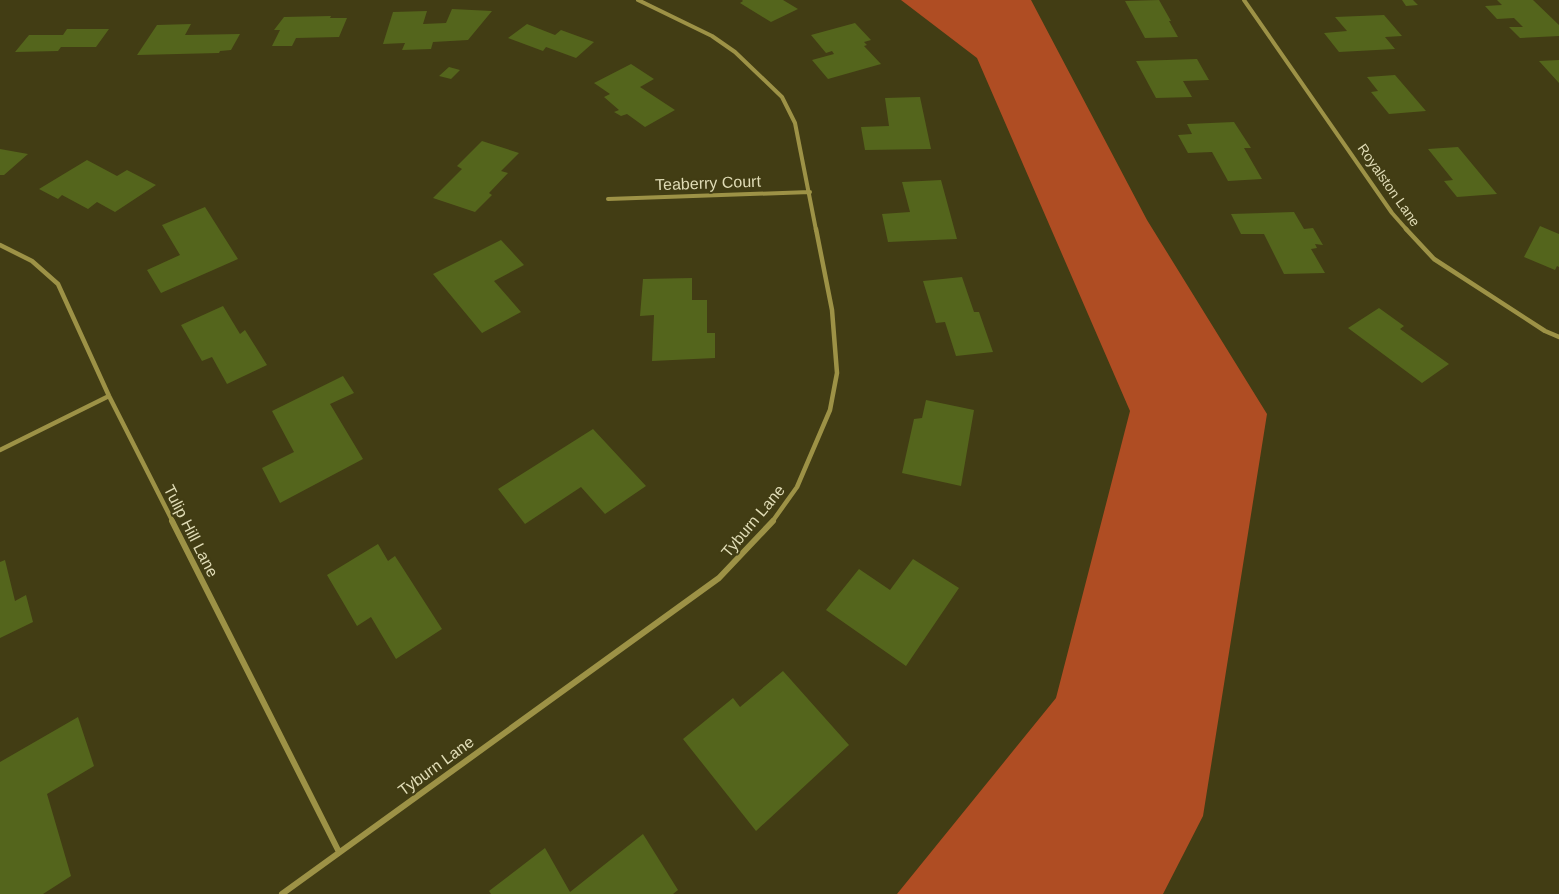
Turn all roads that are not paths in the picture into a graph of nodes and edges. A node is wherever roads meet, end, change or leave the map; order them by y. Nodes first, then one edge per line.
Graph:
1 (638, 0) edge
2 (1244, 0) edge
3 (810, 192) junction
4 (608, 199) dead end
5 (0, 245) edge
6 (1559, 337) edge
7 (109, 396) junction
8 (0, 450) edge
9 (339, 852) junction
10 (282, 894) edge

1 - 3 street, Tyburn Lane
2 - 6 street, Royalston Lane
3 - 4 street, Teaberry Court
3 - 9 street, Tyburn Lane
5 - 7 street, Tulip Hill Lane
7 - 8 street
7 - 9 street, Tulip Hill Lane
9 - 10 street, Tyburn Lane

